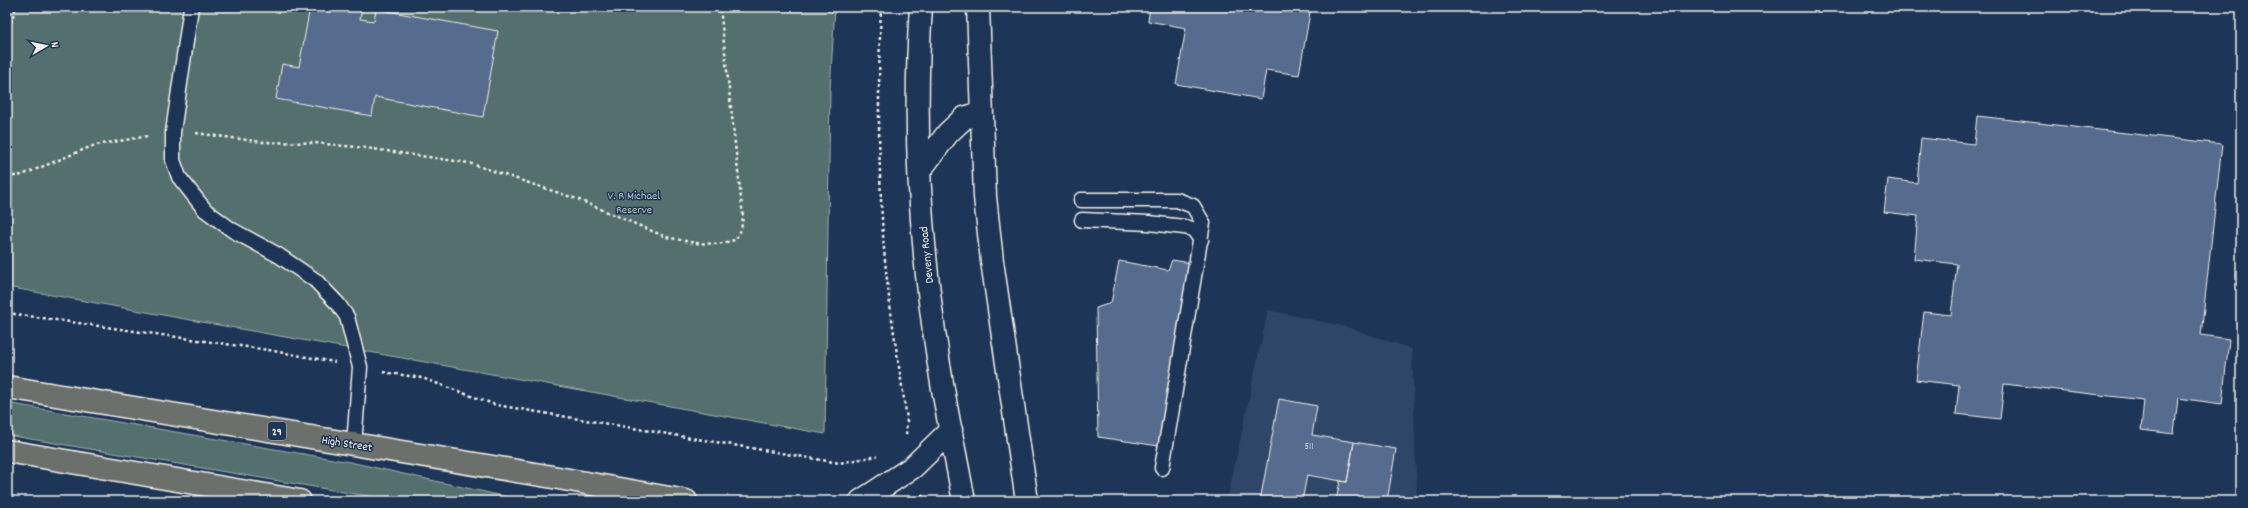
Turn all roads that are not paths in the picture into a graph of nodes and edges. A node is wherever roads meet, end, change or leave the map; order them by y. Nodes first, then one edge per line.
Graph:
1 (191, 7) edge
2 (921, 7) edge
3 (978, 7) edge
4 (981, 113) junction
5 (920, 170) junction
6 (1081, 200) dead end
7 (1082, 220) dead end
8 (1201, 240) junction
9 (7, 387) edge
10 (951, 430) junction
11 (354, 444) junction
12 (7, 452) edge
13 (1162, 468) dead end
14 (964, 498) edge
15 (300, 501) edge
16 (686, 501) edge
17 (861, 501) edge
18 (1028, 501) edge

1 - 11 lane
2 - 5 street, Deveny Road
3 - 4 street
4 - 5 street
4 - 18 street
5 - 10 street, Deveny Road
6 - 8 lane
7 - 8 lane
8 - 13 lane
9 - 11 main road, High Street / 29
10 - 14 street, Deveny Road
10 - 17 street
11 - 16 main road, High Street / 29
12 - 15 main road

